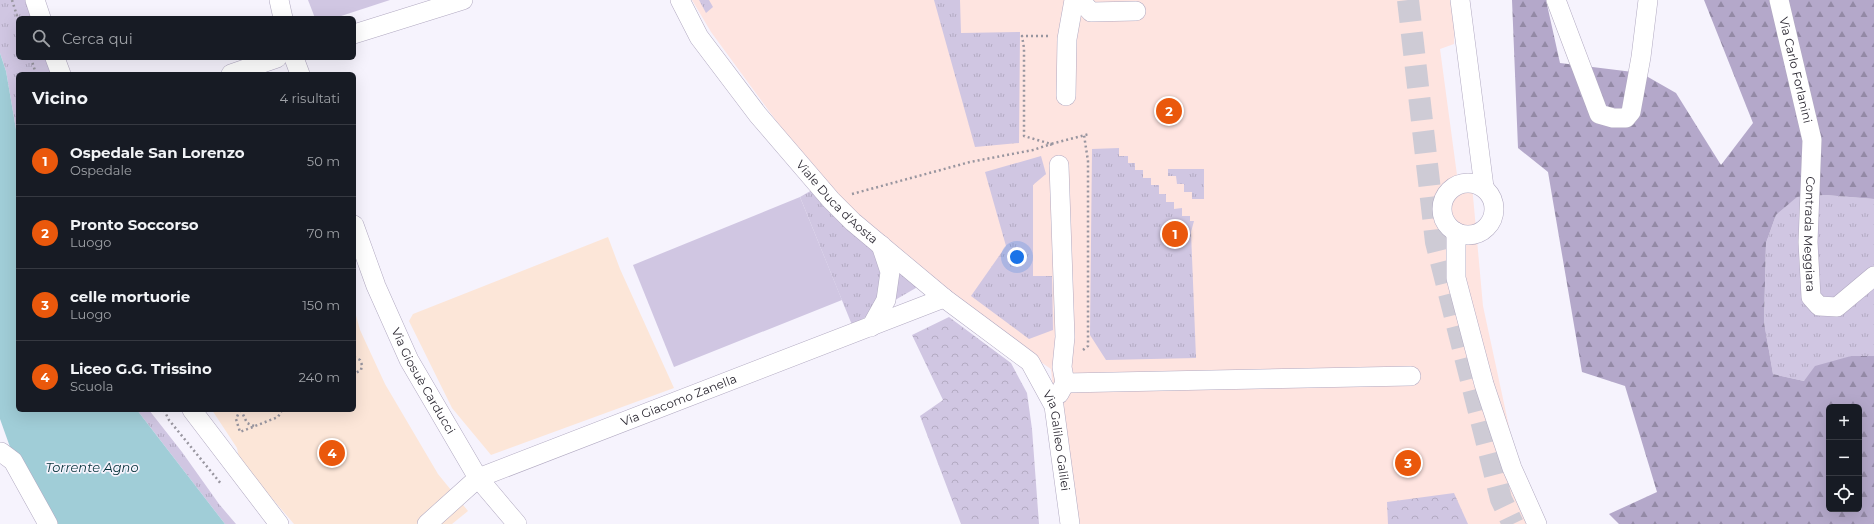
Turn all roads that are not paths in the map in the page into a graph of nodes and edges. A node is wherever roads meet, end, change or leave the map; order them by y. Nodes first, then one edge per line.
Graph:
1 (35, 0) edge
2 (279, 0) edge
3 (463, 0) edge
4 (1074, 0) edge
5 (1080, 0) edge
6 (1460, 0) edge
7 (1556, 0) edge
8 (1648, 0) edge
9 (1779, 0) edge
10 (682, 2) edge
11 (1136, 11) dead end
12 (41, 16) edge
13 (283, 16) edge
14 (356, 33) edge
15 (56, 60) edge
16 (271, 60) edge
17 (295, 60) edge
18 (60, 72) edge
19 (238, 72) edge
20 (299, 72) edge
21 (1066, 96) dead end
22 (1812, 140) joint
23 (1059, 165) dead end
24 (1484, 187) junction
25 (356, 231) edge
26 (1456, 232) junction
27 (881, 245) junction
28 (1874, 276) edge
29 (944, 298) junction
30 (871, 327) junction
31 (1030, 362) joint
32 (1063, 375) junction
33 (1411, 376) dead end
34 (1054, 406) junction
35 (194, 412) edge
36 (1, 452) edge
37 (478, 478) junction
38 (48, 524) edge
39 (278, 524) edge
40 (427, 524) edge
41 (517, 524) edge
42 (1070, 524) edge
43 (1537, 524) edge

1 - 12 street
2 - 13 street
3 - 14 street
4 - 21 street
5 - 11 street
6 - 24 street
7 - 8 street
9 - 22 street, Via Carlo Forlanini
10 - 27 street, Viale Duca d'Aosta
15 - 18 street
16 - 19 street
17 - 20 street
22 - 28 street, Contrada Meggiara
23 - 32 street
24 - 26 street
24 - 26 street
25 - 37 street, Via Giosuè Carducci
26 - 43 street
27 - 29 street, Viale Duca d'Aosta
27 - 30 street
29 - 30 street, Via Giacomo Zanella
29 - 31 street, Viale Duca d'Aosta
30 - 37 street, Via Giacomo Zanella
31 - 34 street, Via Galileo Galilei
32 - 33 street
32 - 34 street
34 - 42 street, Via Galileo Galilei
35 - 39 street
36 - 38 street
37 - 40 street, Via Giacomo Zanella
37 - 41 street, Via Giosuè Carducci

